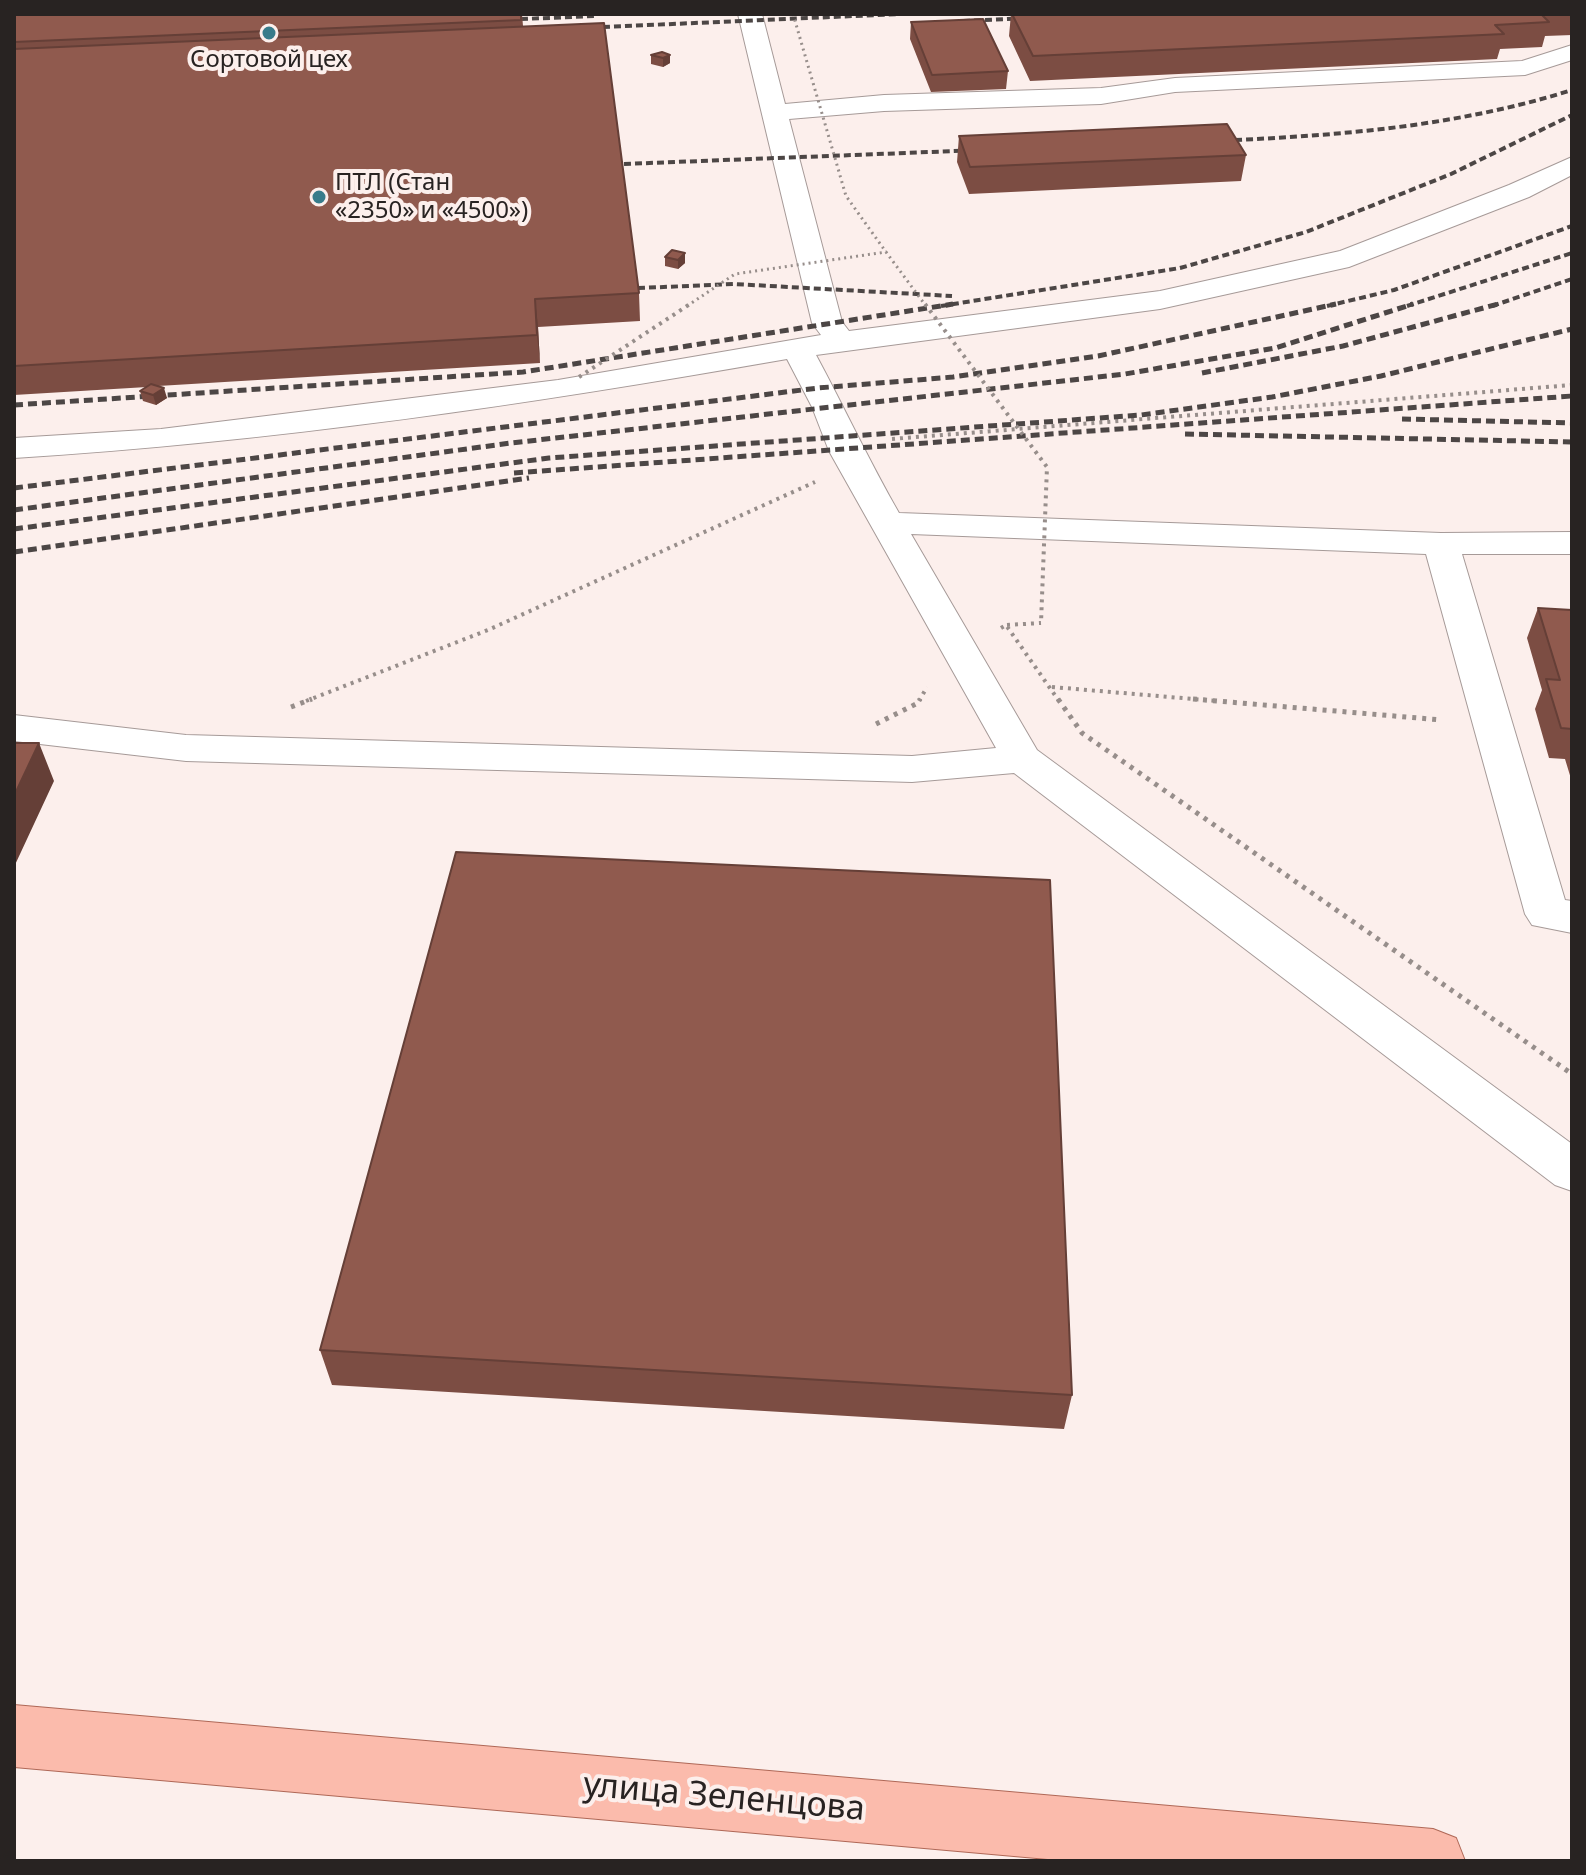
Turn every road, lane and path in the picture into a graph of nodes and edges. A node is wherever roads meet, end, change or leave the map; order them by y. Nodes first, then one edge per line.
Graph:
1 (750, 14) edge
2 (793, 14) edge
3 (1572, 52) edge
4 (774, 113) junction
5 (1572, 165) edge
6 (886, 252) junction
7 (841, 342) junction
8 (797, 348) junction
9 (594, 374) dead end
10 (1572, 385) edge
11 (843, 444) junction
12 (14, 448) edge
13 (886, 523) junction
14 (1572, 543) edge
15 (1441, 544) junction
16 (1006, 625) junction
17 (959, 651) junction
18 (1052, 687) junction
19 (277, 712) dead end
20 (1495, 724) junction
21 (872, 726) dead end
22 (14, 728) edge
23 (1022, 759) junction
24 (1572, 917) edge
25 (1572, 1074) edge
26 (1572, 1171) edge
27 (14, 1736) edge
28 (1433, 1861) edge

1 - 4 lane
2 - 6 path, bridge
3 - 4 lane
4 - 7 lane
5 - 7 lane
6 - 9 path, bridge
6 - 16 path, bridge
7 - 8 lane
8 - 11 lane
8 - 12 lane
10 - 11 path
11 - 13 lane
11 - 19 path
13 - 15 lane
13 - 17 lane
14 - 15 lane
15 - 20 lane
16 - 17 path
16 - 18 path
17 - 21 path
17 - 23 lane
18 - 20 path
18 - 25 path
20 - 24 lane
22 - 23 lane
23 - 26 lane
27 - 28 main road, улица Зеленцова

